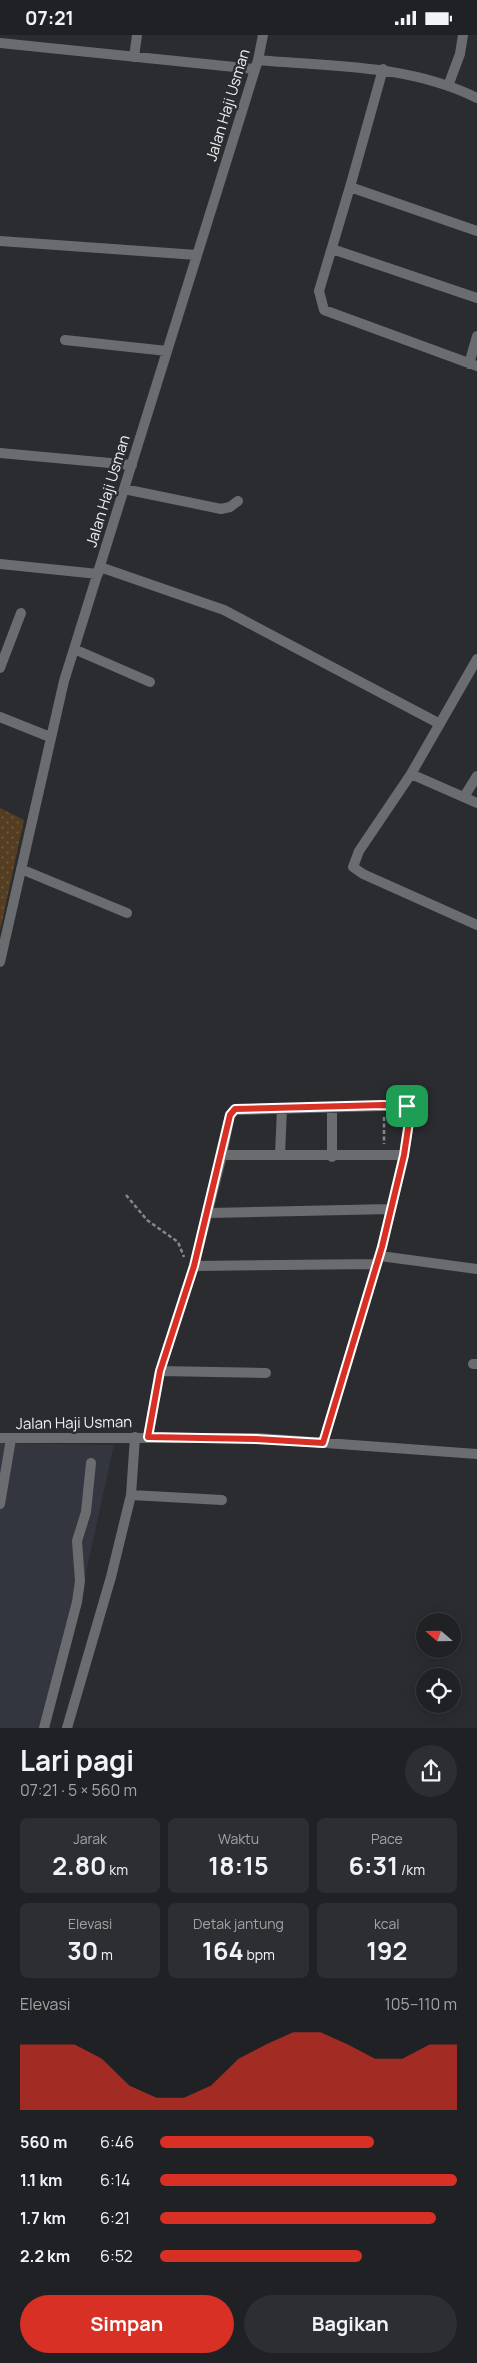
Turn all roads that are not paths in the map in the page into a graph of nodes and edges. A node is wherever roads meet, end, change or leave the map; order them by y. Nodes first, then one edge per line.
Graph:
1 (138, 35) edge
2 (263, 35) edge
3 (464, 35) edge
4 (0, 43) edge
5 (134, 57) junction
6 (256, 64) junction
7 (383, 69) junction
8 (448, 86) junction
9 (477, 98) edge
10 (350, 187) junction
11 (477, 231) edge
12 (0, 241) edge
13 (332, 249) junction
14 (198, 255) junction
15 (477, 298) edge
16 (477, 336) edge
17 (65, 340) dead end
18 (167, 351) junction
19 (473, 365) edge
20 (0, 453) edge
21 (132, 465) junction
22 (124, 489) junction
23 (238, 501) dead end
24 (0, 564) edge
25 (99, 570) junction
26 (21, 613) dead end
27 (4, 646) edge
28 (74, 649) junction
29 (477, 659) edge
30 (0, 668) edge
31 (473, 674) edge
32 (150, 682) dead end
33 (0, 717) edge
34 (440, 724) junction
35 (50, 737) junction
36 (411, 774) junction
37 (477, 775) edge
38 (464, 797) junction
39 (477, 803) edge
40 (21, 869) junction
41 (127, 913) dead end
42 (477, 925) edge
43 (0, 962) edge
44 (332, 1107) junction
45 (282, 1108) junction
46 (222, 1155) junction
47 (280, 1155) junction
48 (404, 1155) junction
49 (332, 1157) junction
50 (392, 1209) junction
51 (208, 1213) junction
52 (378, 1260) junction
53 (193, 1269) junction
54 (477, 1269) edge
55 (160, 1371) junction
56 (266, 1373) dead end
57 (135, 1437) junction
58 (148, 1437) junction
59 (0, 1438) edge
60 (11, 1439) junction
61 (323, 1443) junction
62 (477, 1454) edge
63 (91, 1463) dead end
64 (131, 1495) junction
65 (222, 1500) dead end
66 (0, 1504) edge
67 (44, 1728) edge
68 (67, 1728) edge

1 - 5 street
2 - 6 street, Jalan Haji Usman
3 - 8 street
4 - 5 street
5 - 6 street
6 - 7 street
6 - 14 street, Jalan Haji Usman
7 - 8 street
7 - 10 street
8 - 9 street
10 - 11 street
10 - 13 street
12 - 14 street
13 - 15 street
13 - 19 street
14 - 18 street, Jalan Haji Usman
16 - 19 street
17 - 18 street
18 - 21 street, Jalan Haji Usman
20 - 21 street
21 - 22 street, Jalan Haji Usman
22 - 23 street
22 - 25 street, Jalan Haji Usman
24 - 25 street
25 - 28 street, Jalan Haji Usman
25 - 34 street
26 - 27 street
27 - 30 street
28 - 32 street
28 - 35 street, Jalan Haji Usman
29 - 31 street
31 - 34 street
33 - 35 street
34 - 36 street
35 - 40 street, Jalan Haji Usman
36 - 38 street
36 - 42 street
37 - 38 street
38 - 39 street
40 - 41 street
40 - 43 street, Jalan Haji Usman
44 - 45 street
44 - 48 street
44 - 49 street
45 - 46 street
45 - 47 street
46 - 47 street
46 - 51 street
47 - 49 street
48 - 49 street
48 - 50 street
50 - 51 street
50 - 52 street
51 - 53 street
52 - 53 street
52 - 54 street
52 - 61 street
53 - 55 street
55 - 56 street
55 - 58 street
57 - 58 street, Jalan Haji Usman
57 - 60 street, Jalan Haji Usman
57 - 64 street
58 - 61 street, Jalan Haji Usman
59 - 60 street, Jalan Haji Usman
60 - 66 street
61 - 62 street, Jalan Haji Usman
63 - 67 street
64 - 65 street
64 - 68 street

